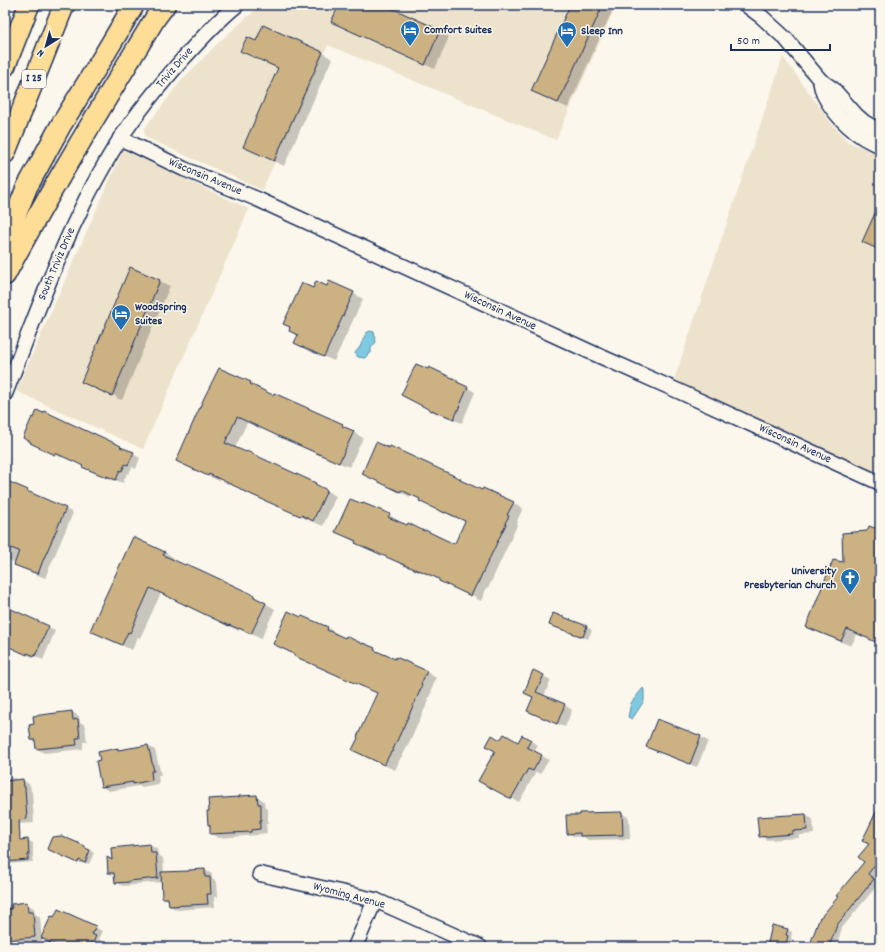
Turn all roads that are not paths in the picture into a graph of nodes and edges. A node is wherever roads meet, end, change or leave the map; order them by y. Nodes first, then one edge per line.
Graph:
1 (29, 5) edge
2 (64, 5) edge
3 (134, 5) edge
4 (166, 5) edge
5 (237, 5) edge
6 (746, 5) edge
7 (5, 66) edge
8 (820, 80) junction
9 (880, 130) edge
10 (120, 138) junction
11 (880, 145) edge
12 (5, 153) edge
13 (5, 241) edge
14 (5, 275) edge
15 (5, 394) edge
16 (880, 483) edge
17 (260, 874) dead end
18 (375, 900) junction
19 (355, 947) edge
20 (480, 947) edge

1 - 7 highway, I 25
2 - 12 highway, I 25
3 - 13 highway
4 - 14 highway
5 - 10 street, Triviz Drive
6 - 8 street
8 - 9 street
8 - 11 street
10 - 15 street, South Triviz Drive
10 - 16 street, Wisconsin Avenue
17 - 18 street, Wyoming Avenue
18 - 19 street
18 - 20 street, Wyoming Avenue

